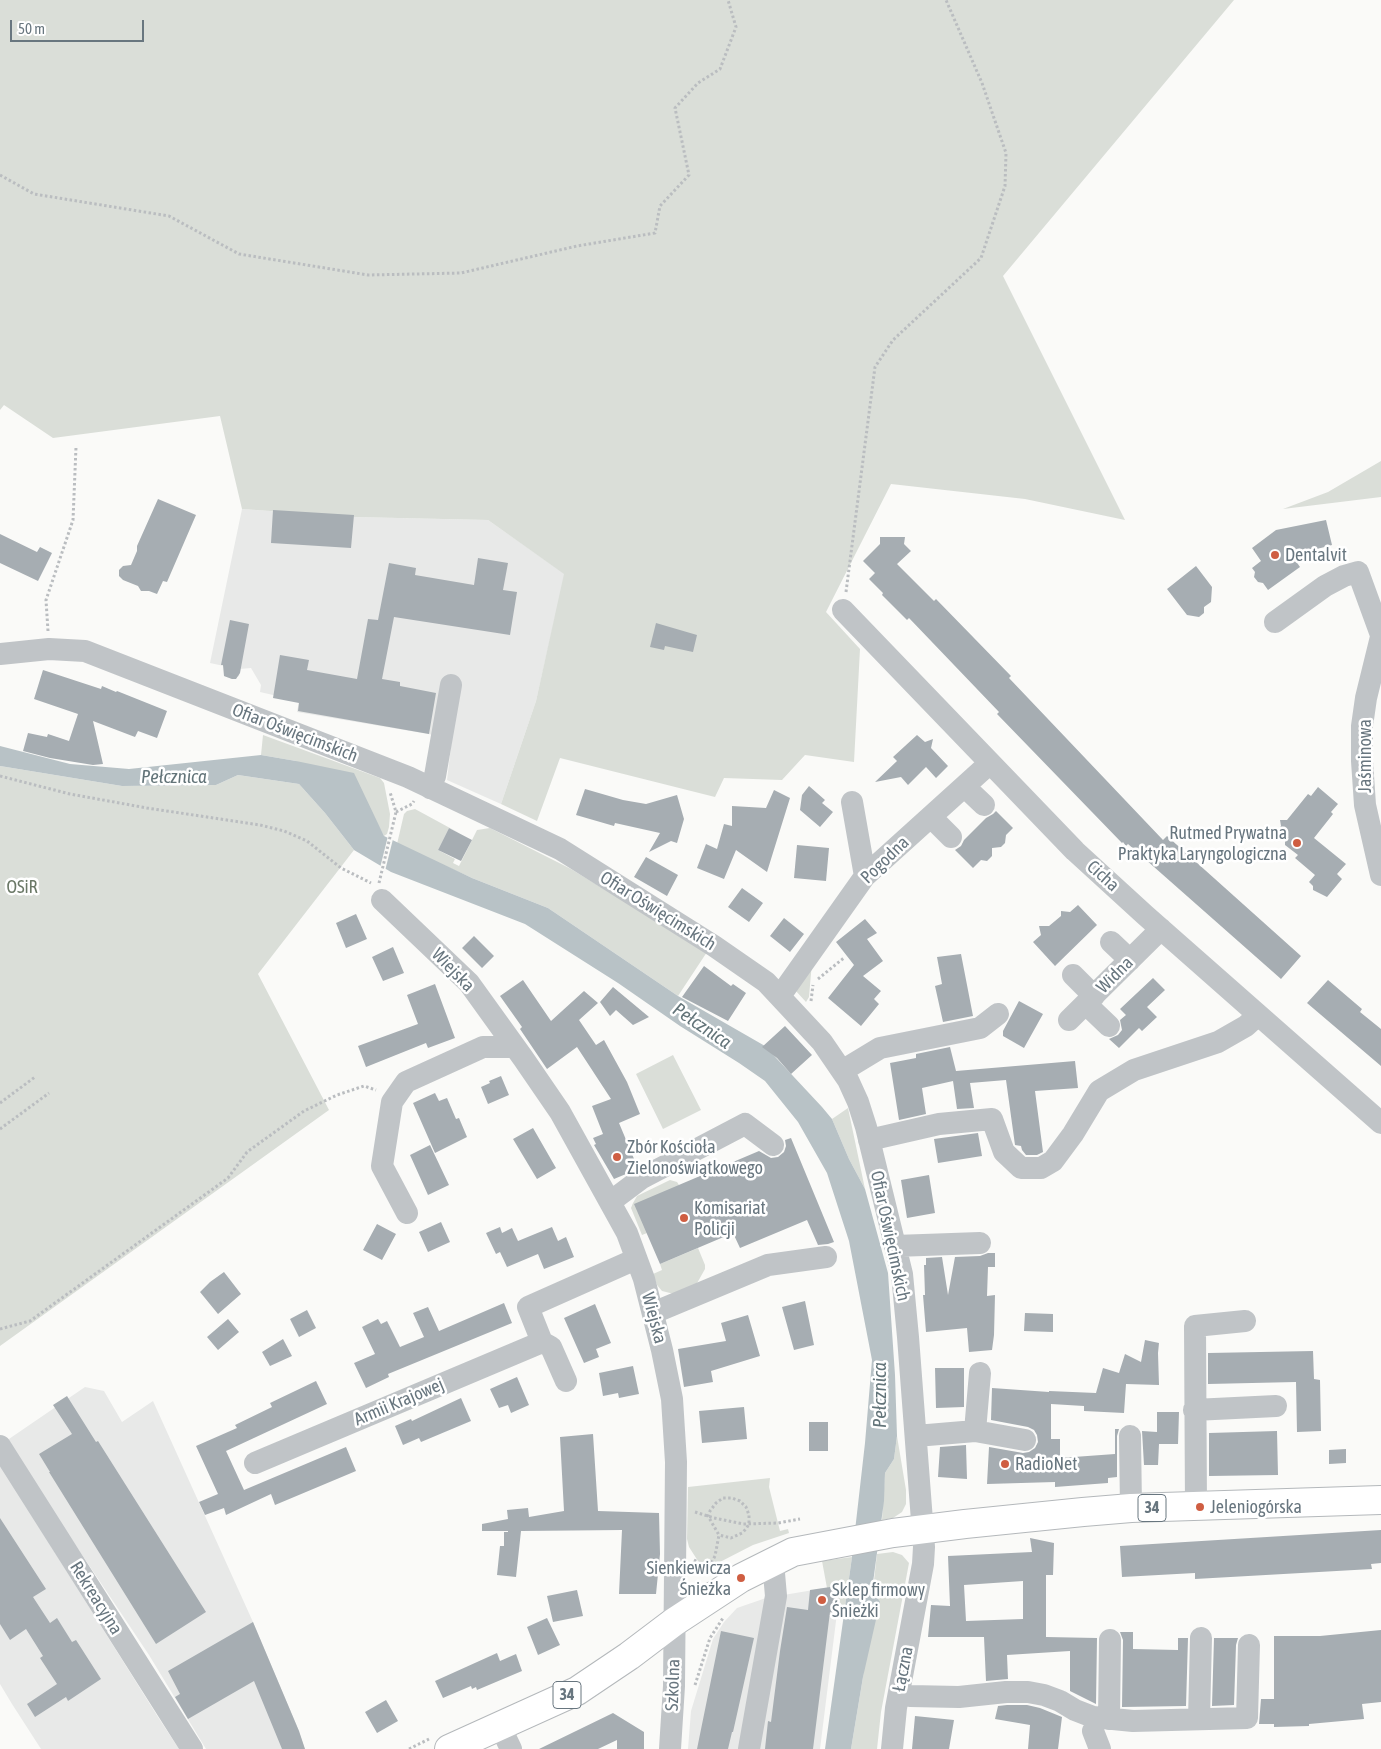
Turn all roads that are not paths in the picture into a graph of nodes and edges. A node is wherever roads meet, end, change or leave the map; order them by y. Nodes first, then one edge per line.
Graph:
1 (843, 610) road end
2 (1275, 622) dead end
3 (1381, 640) edge
4 (0, 654) edge
5 (451, 685) dead end
6 (1372, 761) edge
7 (990, 763) junction
8 (965, 787) junction
9 (430, 788) junction
10 (852, 802) dead end
11 (984, 805) dead end
12 (931, 817) junction
13 (951, 837) dead end
14 (1381, 875) edge
15 (865, 876) junction
16 (380, 890) road end
17 (1161, 929) junction
18 (1111, 942) dead end
19 (1130, 960) junction
20 (1072, 975) dead end
21 (780, 996) junction
22 (1090, 1000) junction
23 (998, 1014) dead end
24 (1258, 1015) junction
25 (1070, 1020) dead end
26 (1109, 1026) dead end
27 (515, 1048) junction
28 (842, 1072) junction
29 (1381, 1123) edge
30 (869, 1140) junction
31 (773, 1145) dead end
32 (610, 1202) junction
33 (407, 1213) dead end
34 (980, 1243) dead end
35 (895, 1246) junction
36 (826, 1257) dead end
37 (636, 1259) junction
38 (653, 1313) junction
39 (1245, 1322) dead end
40 (542, 1342) junction
41 (980, 1373) dead end
42 (566, 1381) dead end
43 (1276, 1406) dead end
44 (1194, 1410) junction
45 (975, 1431) junction
46 (916, 1436) junction
47 (1130, 1436) dead end
48 (1025, 1440) dead end
49 (0, 1446) edge
50 (255, 1463) dead end
51 (1381, 1500) edge
52 (1196, 1507) junction
53 (1131, 1508) junction
54 (923, 1529) junction
55 (773, 1562) junction
56 (674, 1622) junction
57 (1200, 1638) dead end
58 (1110, 1640) dead end
59 (1249, 1644) dead end
60 (899, 1694) junction
61 (1199, 1719) junction
62 (1101, 1733) edge
63 (506, 1737) edge
64 (442, 1742) edge
65 (192, 1749) edge
66 (670, 1749) edge
67 (749, 1749) edge
68 (892, 1749) edge

1 - 7 street, Cicha
2 - 3 street
3 - 6 street, Jaśminowa
4 - 9 street, Ofiar Oświęcimskich
5 - 9 street
6 - 14 street, Jaśminowa
7 - 8 street, Pogodna
7 - 17 street, Cicha
8 - 11 street
8 - 12 street, Pogodna
9 - 21 street, Ofiar Oświęcimskich
10 - 15 street
12 - 13 street
12 - 15 street, Pogodna
15 - 21 street, Pogodna
16 - 27 street, Wiejska
17 - 19 street, Widna
17 - 24 street, Cicha
18 - 19 street
19 - 22 street, Widna
20 - 22 street
21 - 28 street, Ofiar Oświęcimskich
22 - 25 street, Widna
22 - 26 street
23 - 28 street
24 - 29 street, Cicha
24 - 30 street
27 - 32 street, Wiejska
27 - 33 street
28 - 30 street, Ofiar Oświęcimskich
30 - 35 street, Ofiar Oświęcimskich
31 - 32 street
32 - 37 street, Wiejska
34 - 35 street
35 - 46 street, Ofiar Oświęcimskich
36 - 38 street
37 - 38 street, Wiejska
37 - 40 street
38 - 56 street, Wiejska
39 - 44 street
40 - 42 street
40 - 50 street, Armii Krajowej
41 - 45 street
43 - 44 street
44 - 52 street
45 - 46 street
45 - 48 street
46 - 54 street, Ofiar Oświęcimskich
47 - 53 street
49 - 65 street, Rekreacyjna
51 - 52 main road, 34
52 - 53 main road, 34
53 - 54 main road, 34
54 - 55 main road, 34
54 - 60 street, Łączna
55 - 56 main road, 34
55 - 67 street
56 - 63 main road, 34
56 - 66 street, Szkolna
57 - 61 street
58 - 62 street
59 - 61 street
60 - 62 street
60 - 68 street, Łączna
61 - 62 street
63 - 64 main road, 34

